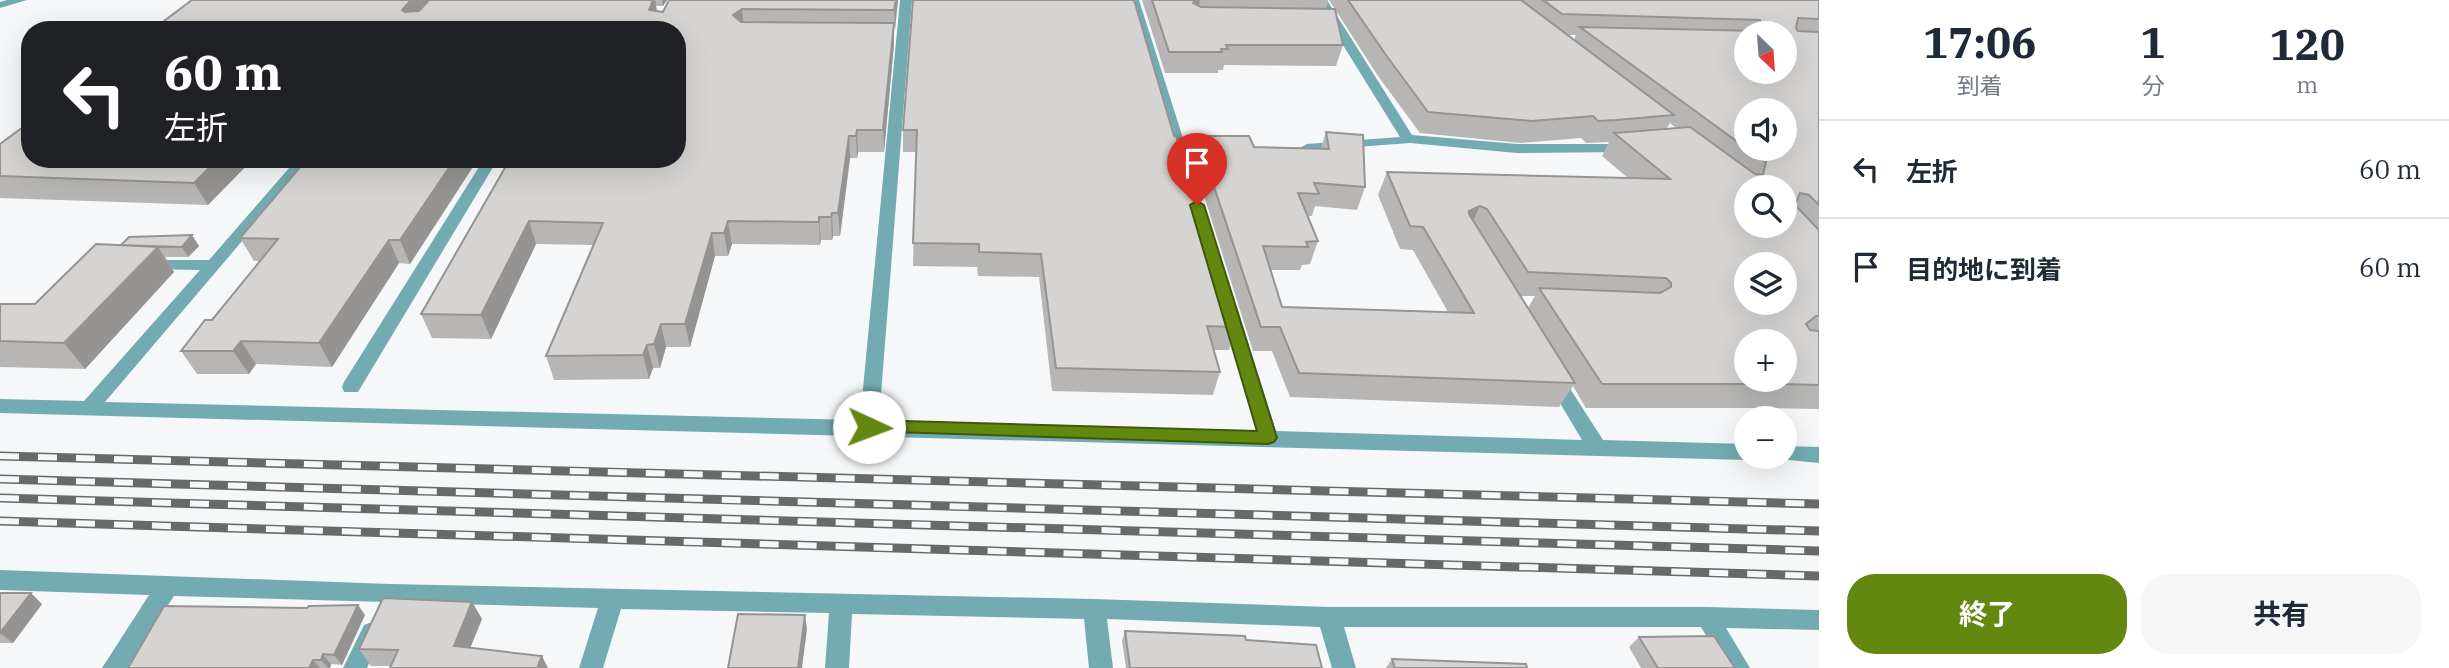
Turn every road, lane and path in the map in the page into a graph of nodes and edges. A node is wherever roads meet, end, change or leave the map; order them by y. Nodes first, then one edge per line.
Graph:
1 (21, 0) edge
2 (906, 0) edge
3 (1133, 0) edge
4 (1321, 0) edge
5 (0, 5) edge
6 (1407, 138) junction
7 (1307, 148) edge
8 (1638, 148) edge
9 (485, 168) edge
10 (302, 169) edge
11 (1187, 172) edge
12 (132, 264) edge
13 (214, 265) junction
14 (1224, 291) edge
15 (1544, 361) edge
16 (351, 387) dead end
17 (0, 406) edge
18 (89, 408) junction
19 (869, 427) junction
20 (1268, 438) junction
21 (1596, 446) junction
22 (1734, 452) edge
23 (1797, 454) edge
24 (1819, 455) edge
25 (0, 580) edge
26 (167, 587) junction
27 (390, 594) junction
28 (612, 600) junction
29 (841, 603) junction
30 (1094, 609) junction
31 (1329, 617) junction
32 (1707, 617) junction
33 (1819, 620) edge
34 (114, 668) edge
35 (355, 668) edge
36 (591, 668) edge
37 (837, 668) edge
38 (1101, 668) edge
39 (1344, 668) edge
40 (1738, 668) edge

1 - 5 street
2 - 19 street
3 - 11 street
4 - 6 street
6 - 7 street
6 - 8 street
9 - 16 street
10 - 13 street
12 - 13 street
13 - 18 street
14 - 20 street
15 - 21 street
17 - 18 street
18 - 19 street
19 - 20 street
20 - 21 street
21 - 22 street
23 - 24 street
25 - 26 street
26 - 27 street
26 - 34 street
27 - 28 street
27 - 35 street
28 - 29 street
28 - 36 street
29 - 30 street
29 - 37 street
30 - 31 street
30 - 38 street
31 - 32 street
31 - 39 street
32 - 33 street
32 - 40 street

